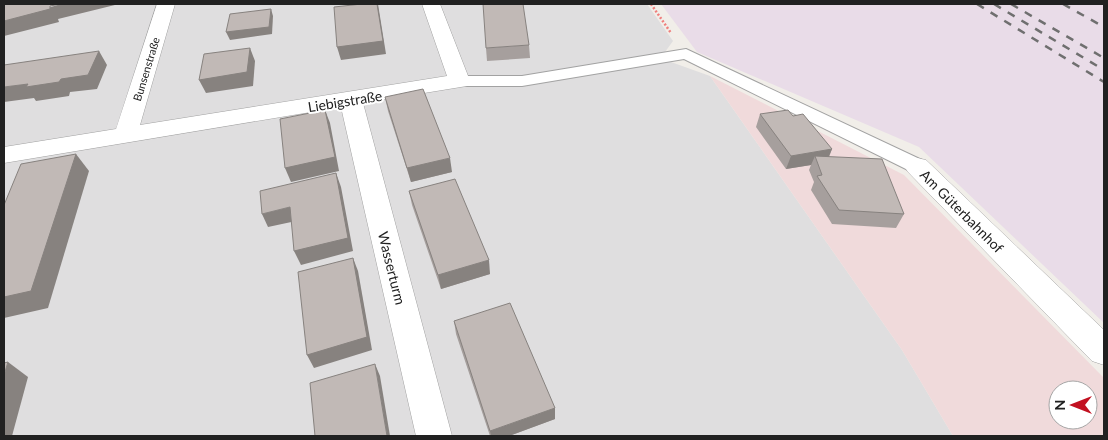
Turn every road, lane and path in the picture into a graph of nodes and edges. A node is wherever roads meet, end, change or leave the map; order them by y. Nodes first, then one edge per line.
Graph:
1 (166, 4) edge
2 (431, 4) edge
3 (651, 4) edge
4 (686, 54) junction
5 (459, 81) junction
6 (351, 100) junction
7 (126, 134) junction
8 (6, 159) edge
9 (917, 166) joint
10 (1104, 351) edge
11 (434, 436) edge

1 - 7 street, Bunsenstraße
2 - 5 street
3 - 4 path
4 - 5 lane, Liebigstraße
4 - 9 lane, Am Güterbahnhof
5 - 6 street, Liebigstraße
6 - 7 street, Liebigstraße
6 - 11 street, Wasserturm
7 - 8 street, Liebigstraße
9 - 10 street, Am Güterbahnhof

